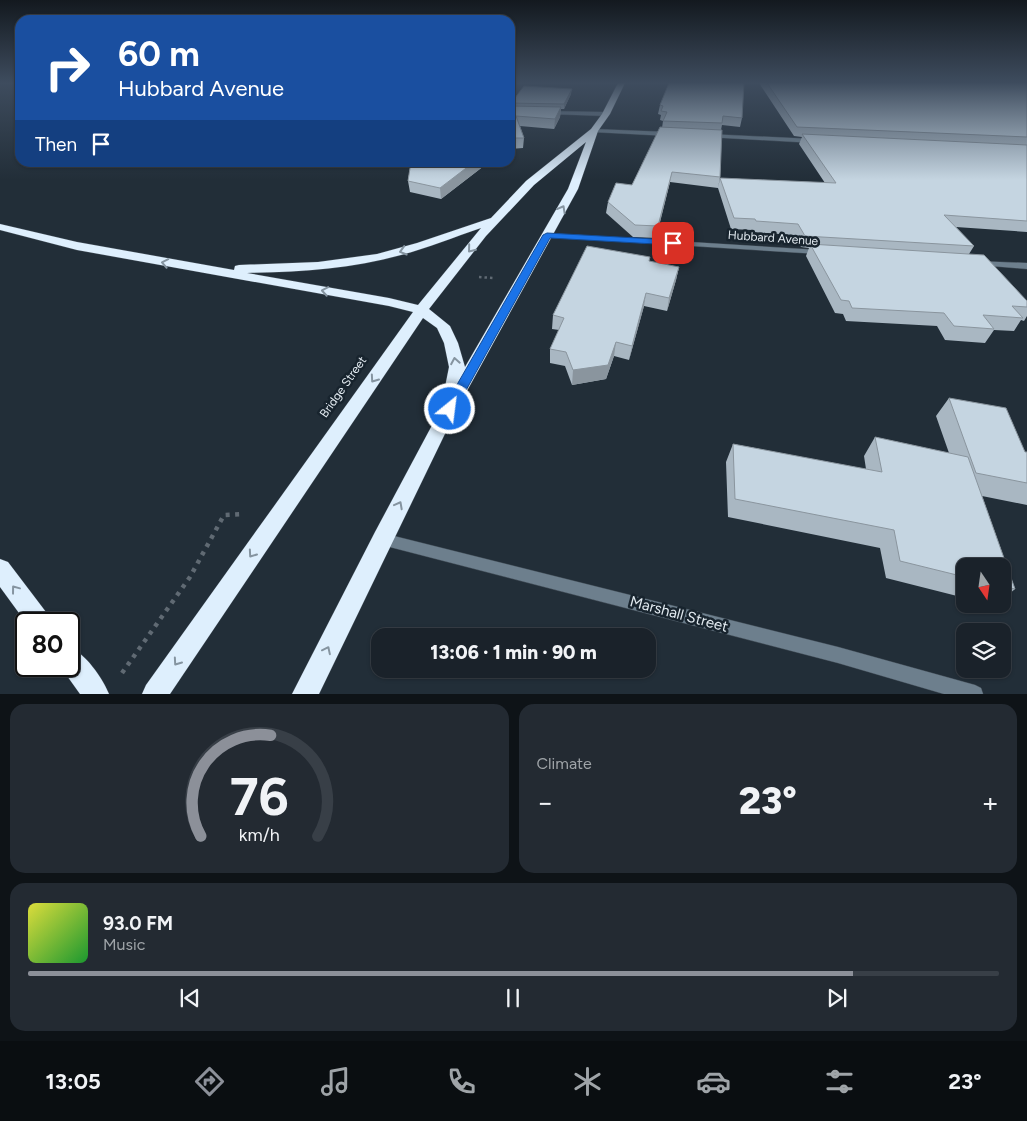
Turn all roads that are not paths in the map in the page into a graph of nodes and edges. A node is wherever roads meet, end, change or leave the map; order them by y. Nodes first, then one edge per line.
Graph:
1 (605, 115) edge
2 (594, 130) junction
3 (674, 135) edge
4 (703, 136) edge
5 (821, 142) edge
6 (498, 219) junction
7 (0, 228) edge
8 (547, 235) junction
9 (830, 253) edge
10 (968, 262) edge
11 (1027, 266) edge
12 (196, 269) junction
13 (422, 310) junction
14 (450, 409) junction
15 (382, 538) junction
16 (0, 569) edge
17 (33, 612) edge
18 (80, 673) edge
19 (96, 694) edge
20 (155, 694) edge
21 (305, 694) edge
22 (975, 694) edge

1 - 2 highway, Bridge Street
2 - 3 street
2 - 6 highway, Bridge Street
8 -> 2 highway, Bridge Street
4 - 5 street
6 -> 12 highway
6 -> 13 highway, Bridge Street
12 -> 7 highway
8 - 9 street, Hubbard Avenue
8 - 14 highway, Bridge Street
10 - 11 street
13 -> 12 highway
14 -> 13 highway
13 -> 20 highway, Bridge Street
15 -> 14 highway, Bridge Street
21 -> 15 highway, Bridge Street
15 - 22 street, Marshall Street
17 -> 16 highway
18 - 19 highway

